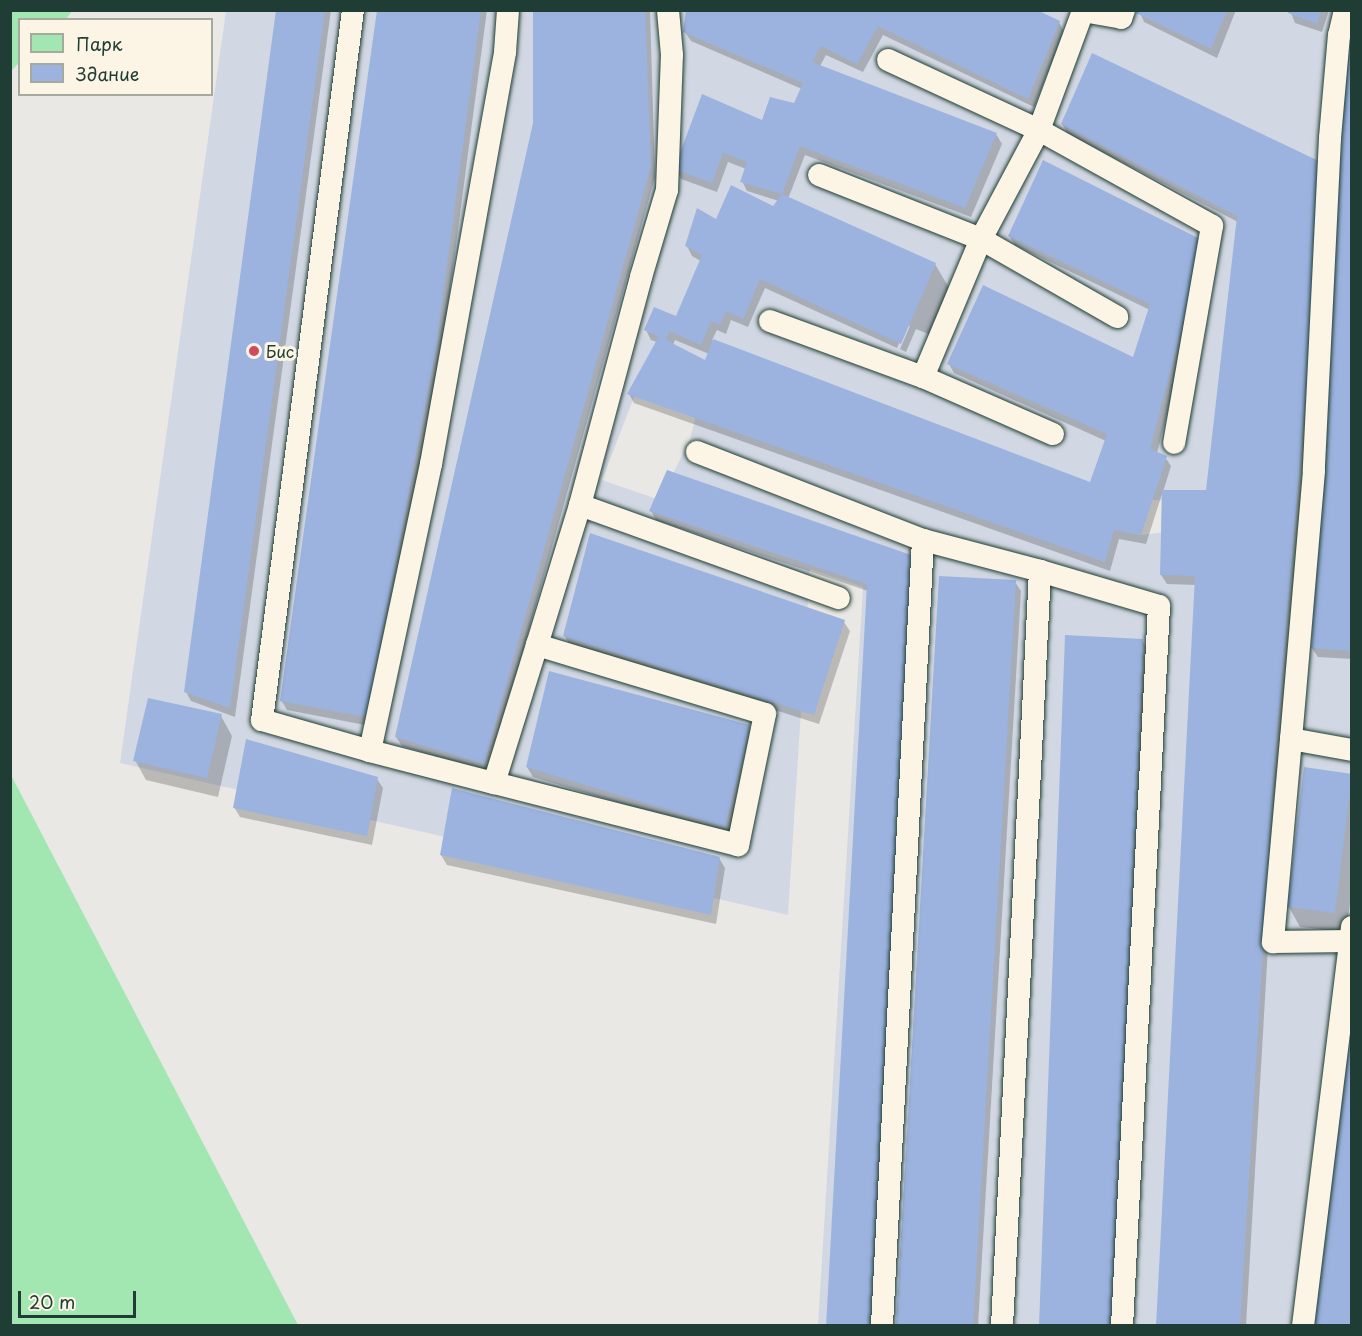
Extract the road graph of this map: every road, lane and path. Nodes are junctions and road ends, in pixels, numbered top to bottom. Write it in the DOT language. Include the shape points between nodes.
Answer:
graph roads {
  1 [pos="353,10"];
  2 [pos="508,10"];
  3 [pos="668,10"];
  4 [pos="1083,10"];
  5 [pos="1124,10"];
  6 [pos="1346,10"];
  7 [pos="888,60"];
  8 [pos="1039,130"];
  9 [pos="819,176"];
  10 [pos="981,239"];
  11 [pos="1117,318"];
  12 [pos="770,321"];
  13 [pos="923,377"];
  14 [pos="1053,434"];
  15 [pos="1173,443"];
  16 [pos="697,452"];
  17 [pos="580,504"];
  18 [pos="923,540"];
  19 [pos="1040,571"];
  20 [pos="839,598"];
  21 [pos="537,645"];
  22 [pos="1292,739"];
  23 [pos="1352,750"];
  24 [pos="370,751"];
  25 [pos="494,783"];
  26 [pos="1351,934"];
  27 [pos="882,1326"];
  28 [pos="1002,1326"];
  29 [pos="1122,1326"];
  30 [pos="1303,1326"];
  1 -- 24 [label="lane" via="262,720"];
  2 -- 24 [label="lane" via="505,52 431,464"];
  3 -- 17 [label="lane" via="672,55 668,190"];
  4 -- 5 [label="lane" via="1121,18"];
  4 -- 8 [label="lane"];
  6 -- 22 [label="lane" via="1339,35 1330,138 1314,471"];
  7 -- 8 [label="lane"];
  8 -- 10 [label="lane"];
  8 -- 15 [label="lane" via="1212,226"];
  9 -- 10 [label="lane"];
  10 -- 11 [label="lane"];
  10 -- 13 [label="lane"];
  12 -- 13 [label="lane"];
  13 -- 14 [label="lane"];
  16 -- 18 [label="lane"];
  17 -- 20 [label="lane"];
  17 -- 21 [label="lane"];
  18 -- 19 [label="lane"];
  18 -- 27 [label="lane"];
  19 -- 28 [label="lane"];
  19 -- 29 [label="lane" via="1159,606"];
  21 -- 25 [label="lane"];
  21 -- 25 [label="lane" via="765,714 738,845"];
  22 -- 23 [label="lane"];
  22 -- 26 [label="lane" via="1273,942"];
  24 -- 25 [label="lane"];
  26 -- 30 [label="lane"];
}
